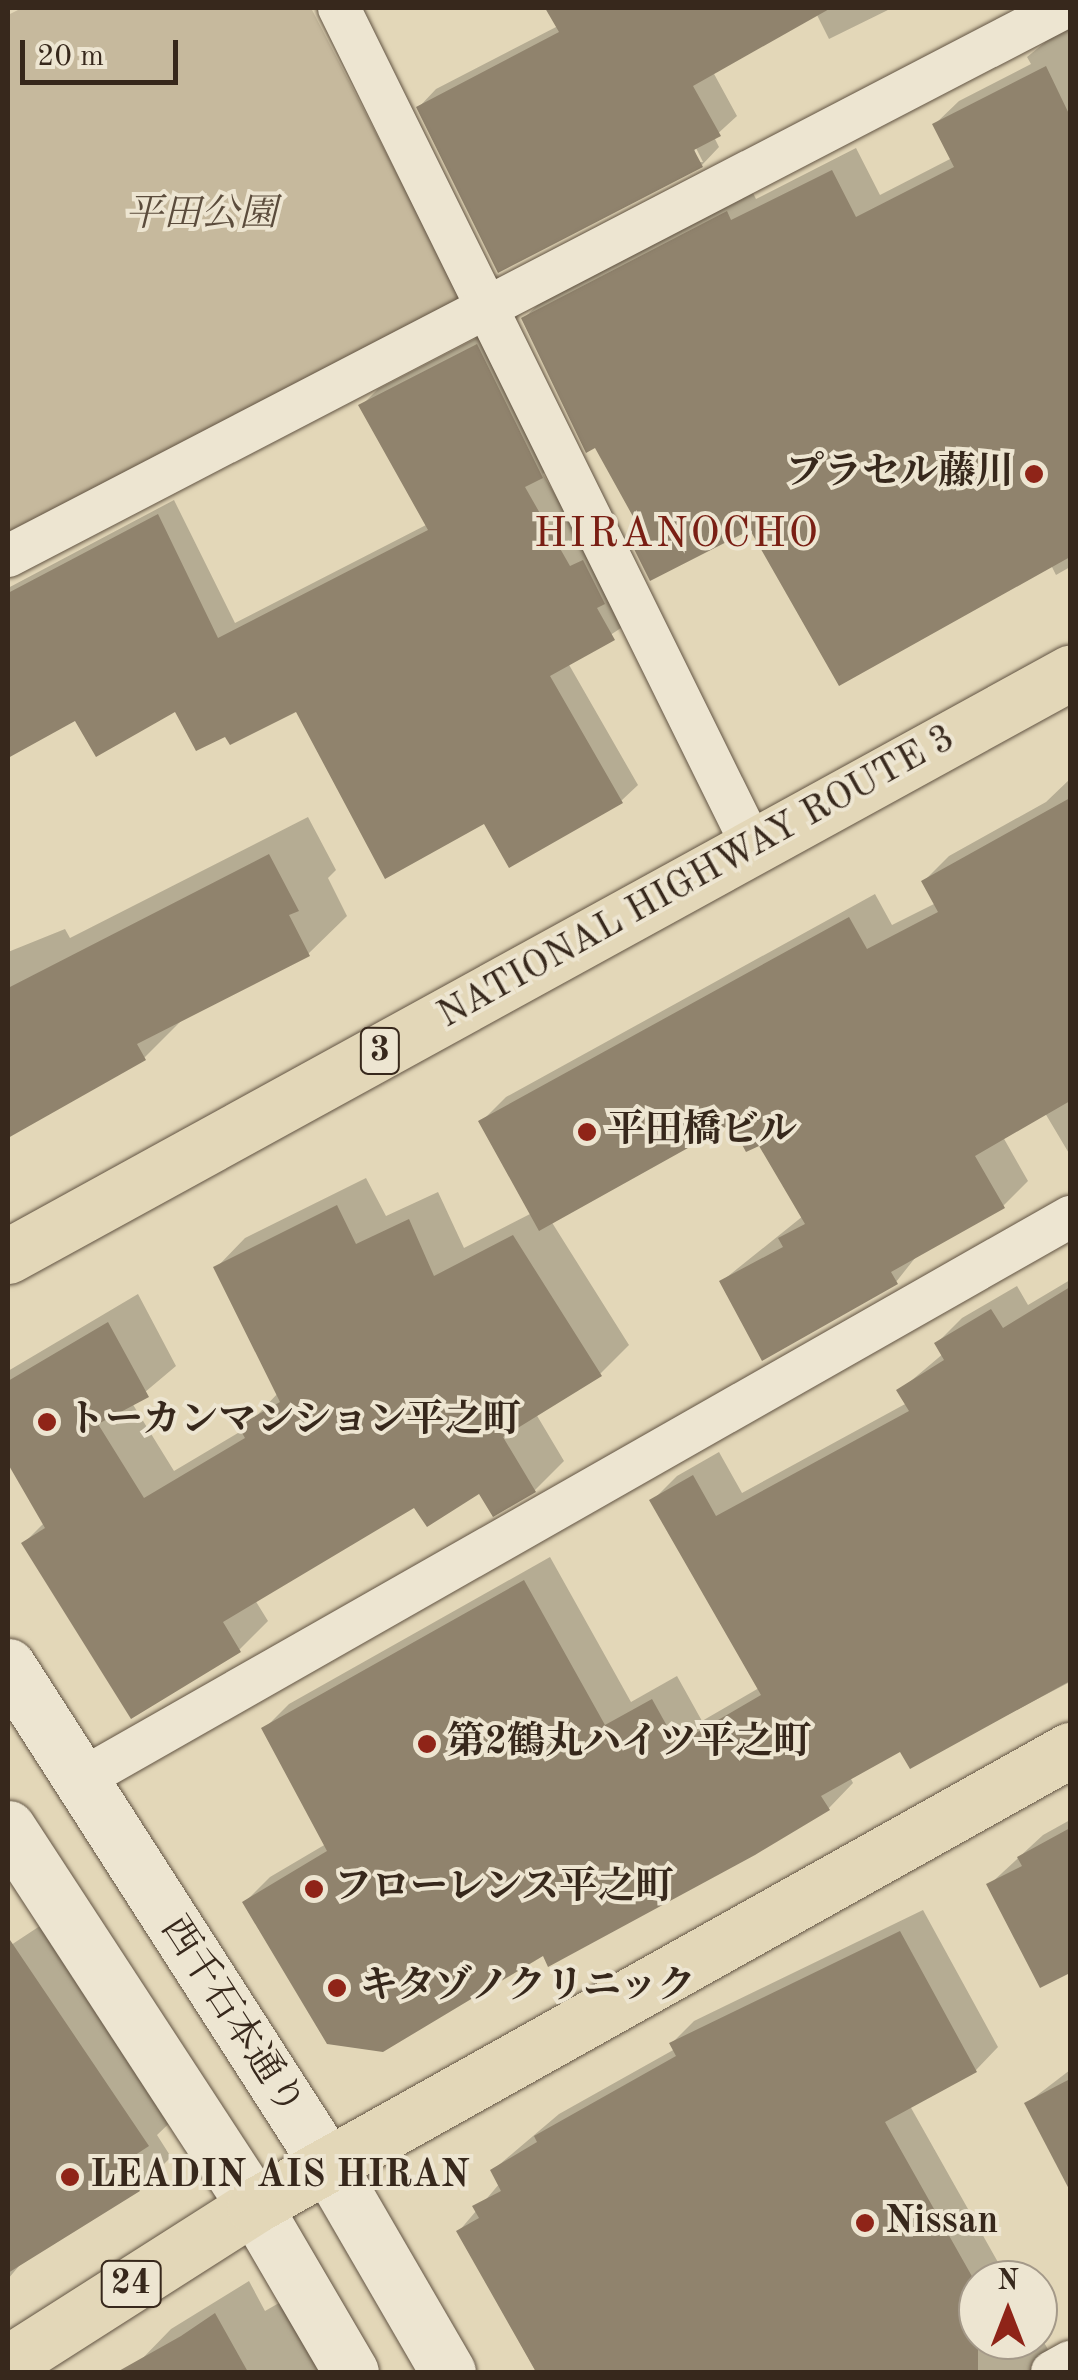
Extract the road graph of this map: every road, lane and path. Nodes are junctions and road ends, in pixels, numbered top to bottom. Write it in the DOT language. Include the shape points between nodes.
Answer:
graph roads {
  1 [pos="340,8"];
  2 [pos="1064,8"];
  3 [pos="490,310"];
  4 [pos="8,556"];
  5 [pos="1070,673"];
  6 [pos="753,847"];
  7 [pos="1070,1217"];
  8 [pos="8,1256"];
  9 [pos="8,1666"];
  10 [pos="1070,1750"];
  11 [pos="80,1780"];
  12 [pos="8,1828"];
  13 [pos="328,2164"];
  14 [pos="254,2206"];
  15 [pos="8,2362"];
  16 [pos="1070,2362"];
  17 [pos="351,2372"];
  18 [pos="448,2372"];
  19 [pos="1052,2372"];
  1 -- 3 [label="street"];
  2 -- 3 [label="street"];
  3 -- 4 [label="street"];
  3 -- 6 [label="street"];
  5 -- 6 [label="main road, NATIONAL HIGHWAY ROUTE 3 / 3"];
  6 -- 8 [label="main road, NATIONAL HIGHWAY ROUTE 3 / 3"];
  7 -- 11 [label="street"];
  9 -- 11 [label="street, 西千石本通り"];
  10 -- 13 [label="main road, 24"];
  11 -- 13 [label="street, 西千石本通り"];
  12 -- 14 [label="street"];
  13 -- 14 [label="main road, 24"];
  13 -- 18 [label="street, 西千石本通り"];
  14 -- 15 [label="main road, 24"];
  14 -- 17 [label="street"];
  16 -- 19 [label="street"];
}
